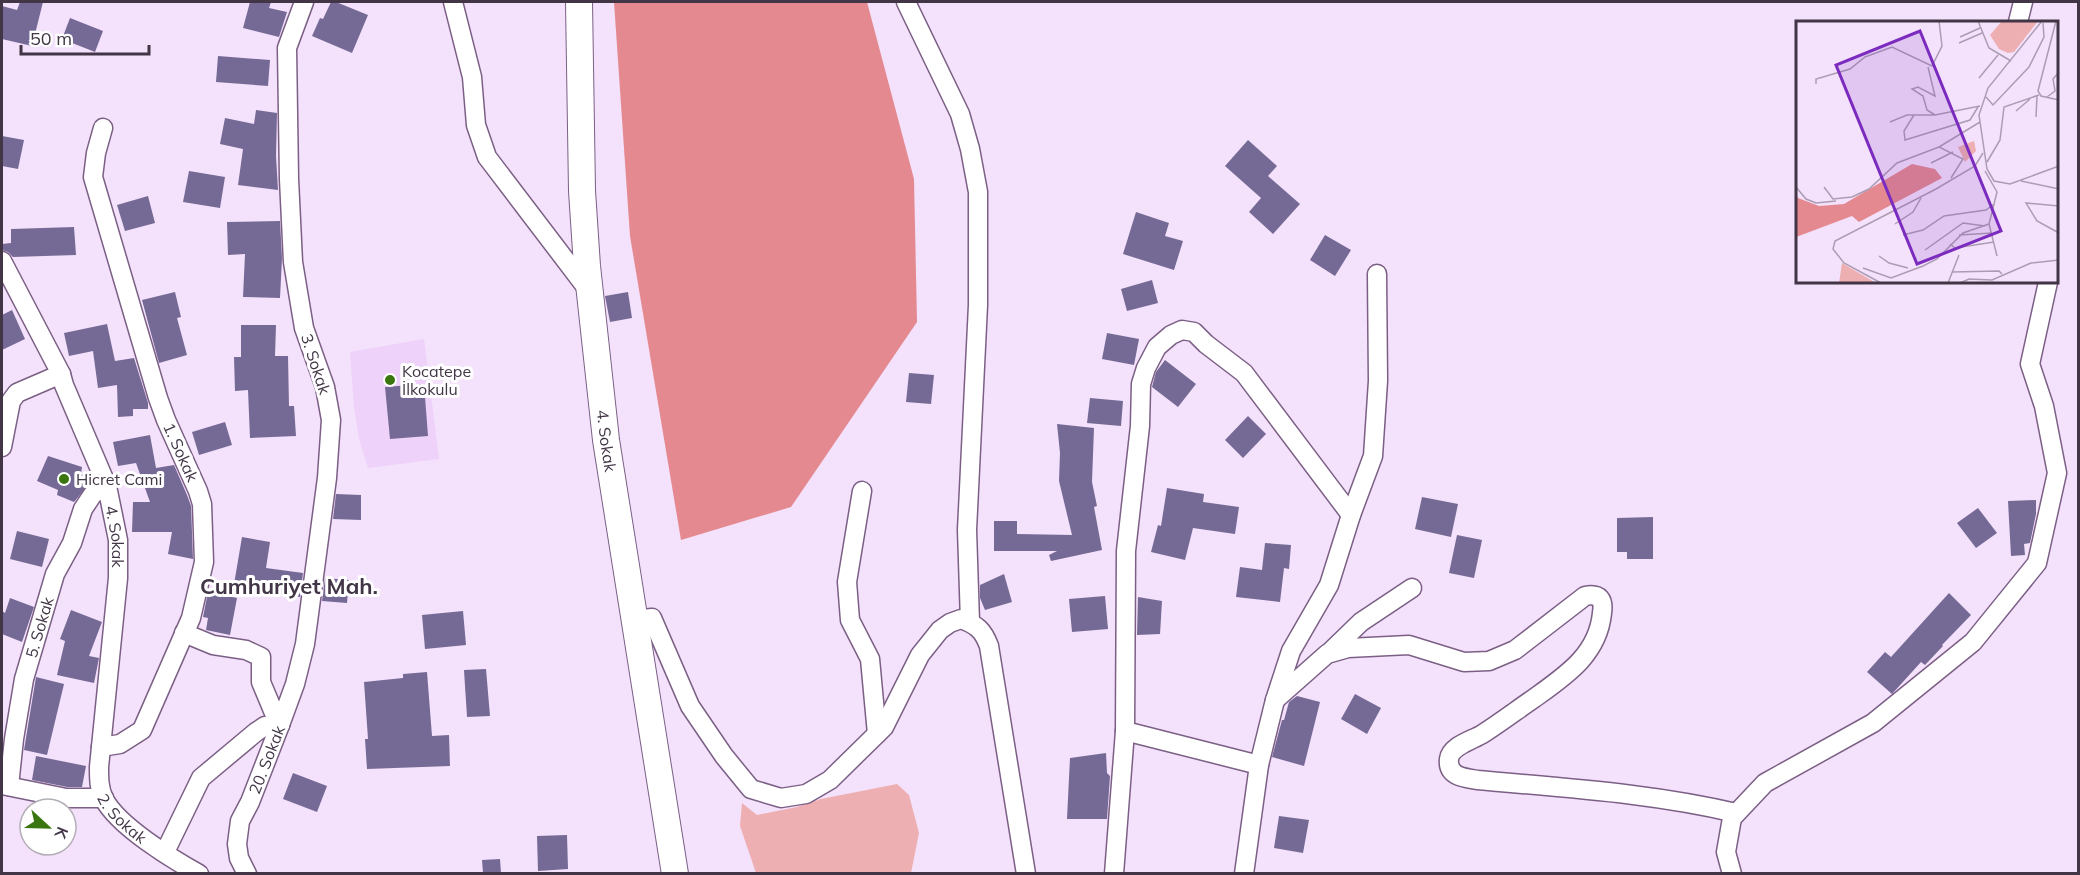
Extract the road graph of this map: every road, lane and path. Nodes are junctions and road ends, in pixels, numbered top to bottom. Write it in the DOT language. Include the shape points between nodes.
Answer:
graph roads {
  1 [pos="304,2"];
  2 [pos="453,2"];
  3 [pos="579,2"];
  4 [pos="906,2"];
  5 [pos="2023,2"];
  6 [pos="2018,21"];
  7 [pos="103,128"];
  8 [pos="2,261"];
  9 [pos="1377,274"];
  10 [pos="2048,284"];
  11 [pos="590,292"];
  12 [pos="61,374"];
  13 [pos="2,447"];
  14 [pos="107,486"];
  15 [pos="862,491"];
  16 [pos="1351,515"];
  17 [pos="1412,588"];
  18 [pos="634,620"];
  19 [pos="970,622"];
  20 [pos="184,633"];
  21 [pos="1327,654"];
  22 [pos="1275,700"];
  23 [pos="280,725"];
  24 [pos="1125,731"];
  25 [pos="876,734"];
  26 [pos="101,747"];
  27 [pos="1259,765"];
  28 [pos="5,786"];
  29 [pos="104,798"];
  30 [pos="1736,813"];
  31 [pos="165,852"];
  32 [pos="199,873"];
  33 [pos="247,873"];
  34 [pos="675,873"];
  35 [pos="1026,873"];
  36 [pos="1114,873"];
  37 [pos="1244,873"];
  38 [pos="1732,873"];
  1 -- 23 [label="street, 3. Sokak" via="287,48 293,262 302,321 325,387 331,420 304,644"];
  2 -- 11 [label="street" via="472,76 476,125 487,157"];
  3 -- 11 [label="street, 4. Sokak" via="582,191"];
  4 -- 19 [label="street" via="960,114 978,192 978,305 967,530"];
  5 -- 6 [label="street"];
  7 -- 20 [label="street, 1. Sokak" via="93,177 158,398 202,504 204,562"];
  8 -- 12 [label="street, 4. Sokak"];
  9 -- 16 [label="street" via="1378,381 1373,456"];
  10 -- 30 [label="street" via="2030,364 2044,406 2057,473 2037,563 1973,642 1874,723 1765,783"];
  11 -- 18 [label="street, 4. Sokak" via="606,440"];
  12 -- 13 [label="street" via="17,393 11,401"];
  12 -- 14 [label="street, 4. Sokak"];
  14 -- 26 [label="street, 4. Sokak" via="118,540 118,578"];
  14 -- 28 [label="street, 5. Sokak" via="93,494 83,509 72,543 55,574 24,679"];
  15 -- 25 [label="street" via="848,582 850,620 870,659"];
  16 -- 22 [label="street" via="1329,585 1291,651"];
  16 -- 24 [label="street" via="1244,373 1194,333 1182,330 1157,347 1141,384 1126,551"];
  17 -- 21 [label="street" via="1361,622"];
  18 -- 25 [label="street" via="652,618 690,706 751,789 781,798 806,794 830,780"];
  18 -- 34 [label="street, 4. Sokak"];
  19 -- 25 [label="street" via="961,619 940,630 920,655 884,727"];
  19 -- 35 [label="street" via="978,626 988,646"];
  20 -- 23 [label="street, 20. Sokak" via="261,657 261,682"];
  20 -- 26 [label="street, 1. Sokak" via="142,730 120,744"];
  21 -- 22 [label="street"];
  21 -- 30 [label="street" via="1348,648 1409,645 1464,662 1489,661 1515,650 1586,596 1600,597 1602,616 1588,653 1573,670 1483,734 1453,750 1449,760 1451,771 1478,780 1609,792"];
  22 -- 27 [label="street"];
  23 -- 31 [label="street" via="265,726 256,732 201,778"];
  23 -- 33 [label="street, 20. Sokak" via="240,821 237,844"];
  24 -- 27 [label="street"];
  24 -- 36 [label="street"];
  26 -- 29 [label="street, 4. Sokak" via="99,776"];
  27 -- 37 [label="street"];
  28 -- 29 [label="street, 2. Sokak" via="66,798"];
  29 -- 31 [label="street, 2. Sokak" via="121,820"];
  30 -- 38 [label="street" via="1726,852"];
  31 -- 32 [label="street, 2. Sokak"];
}
